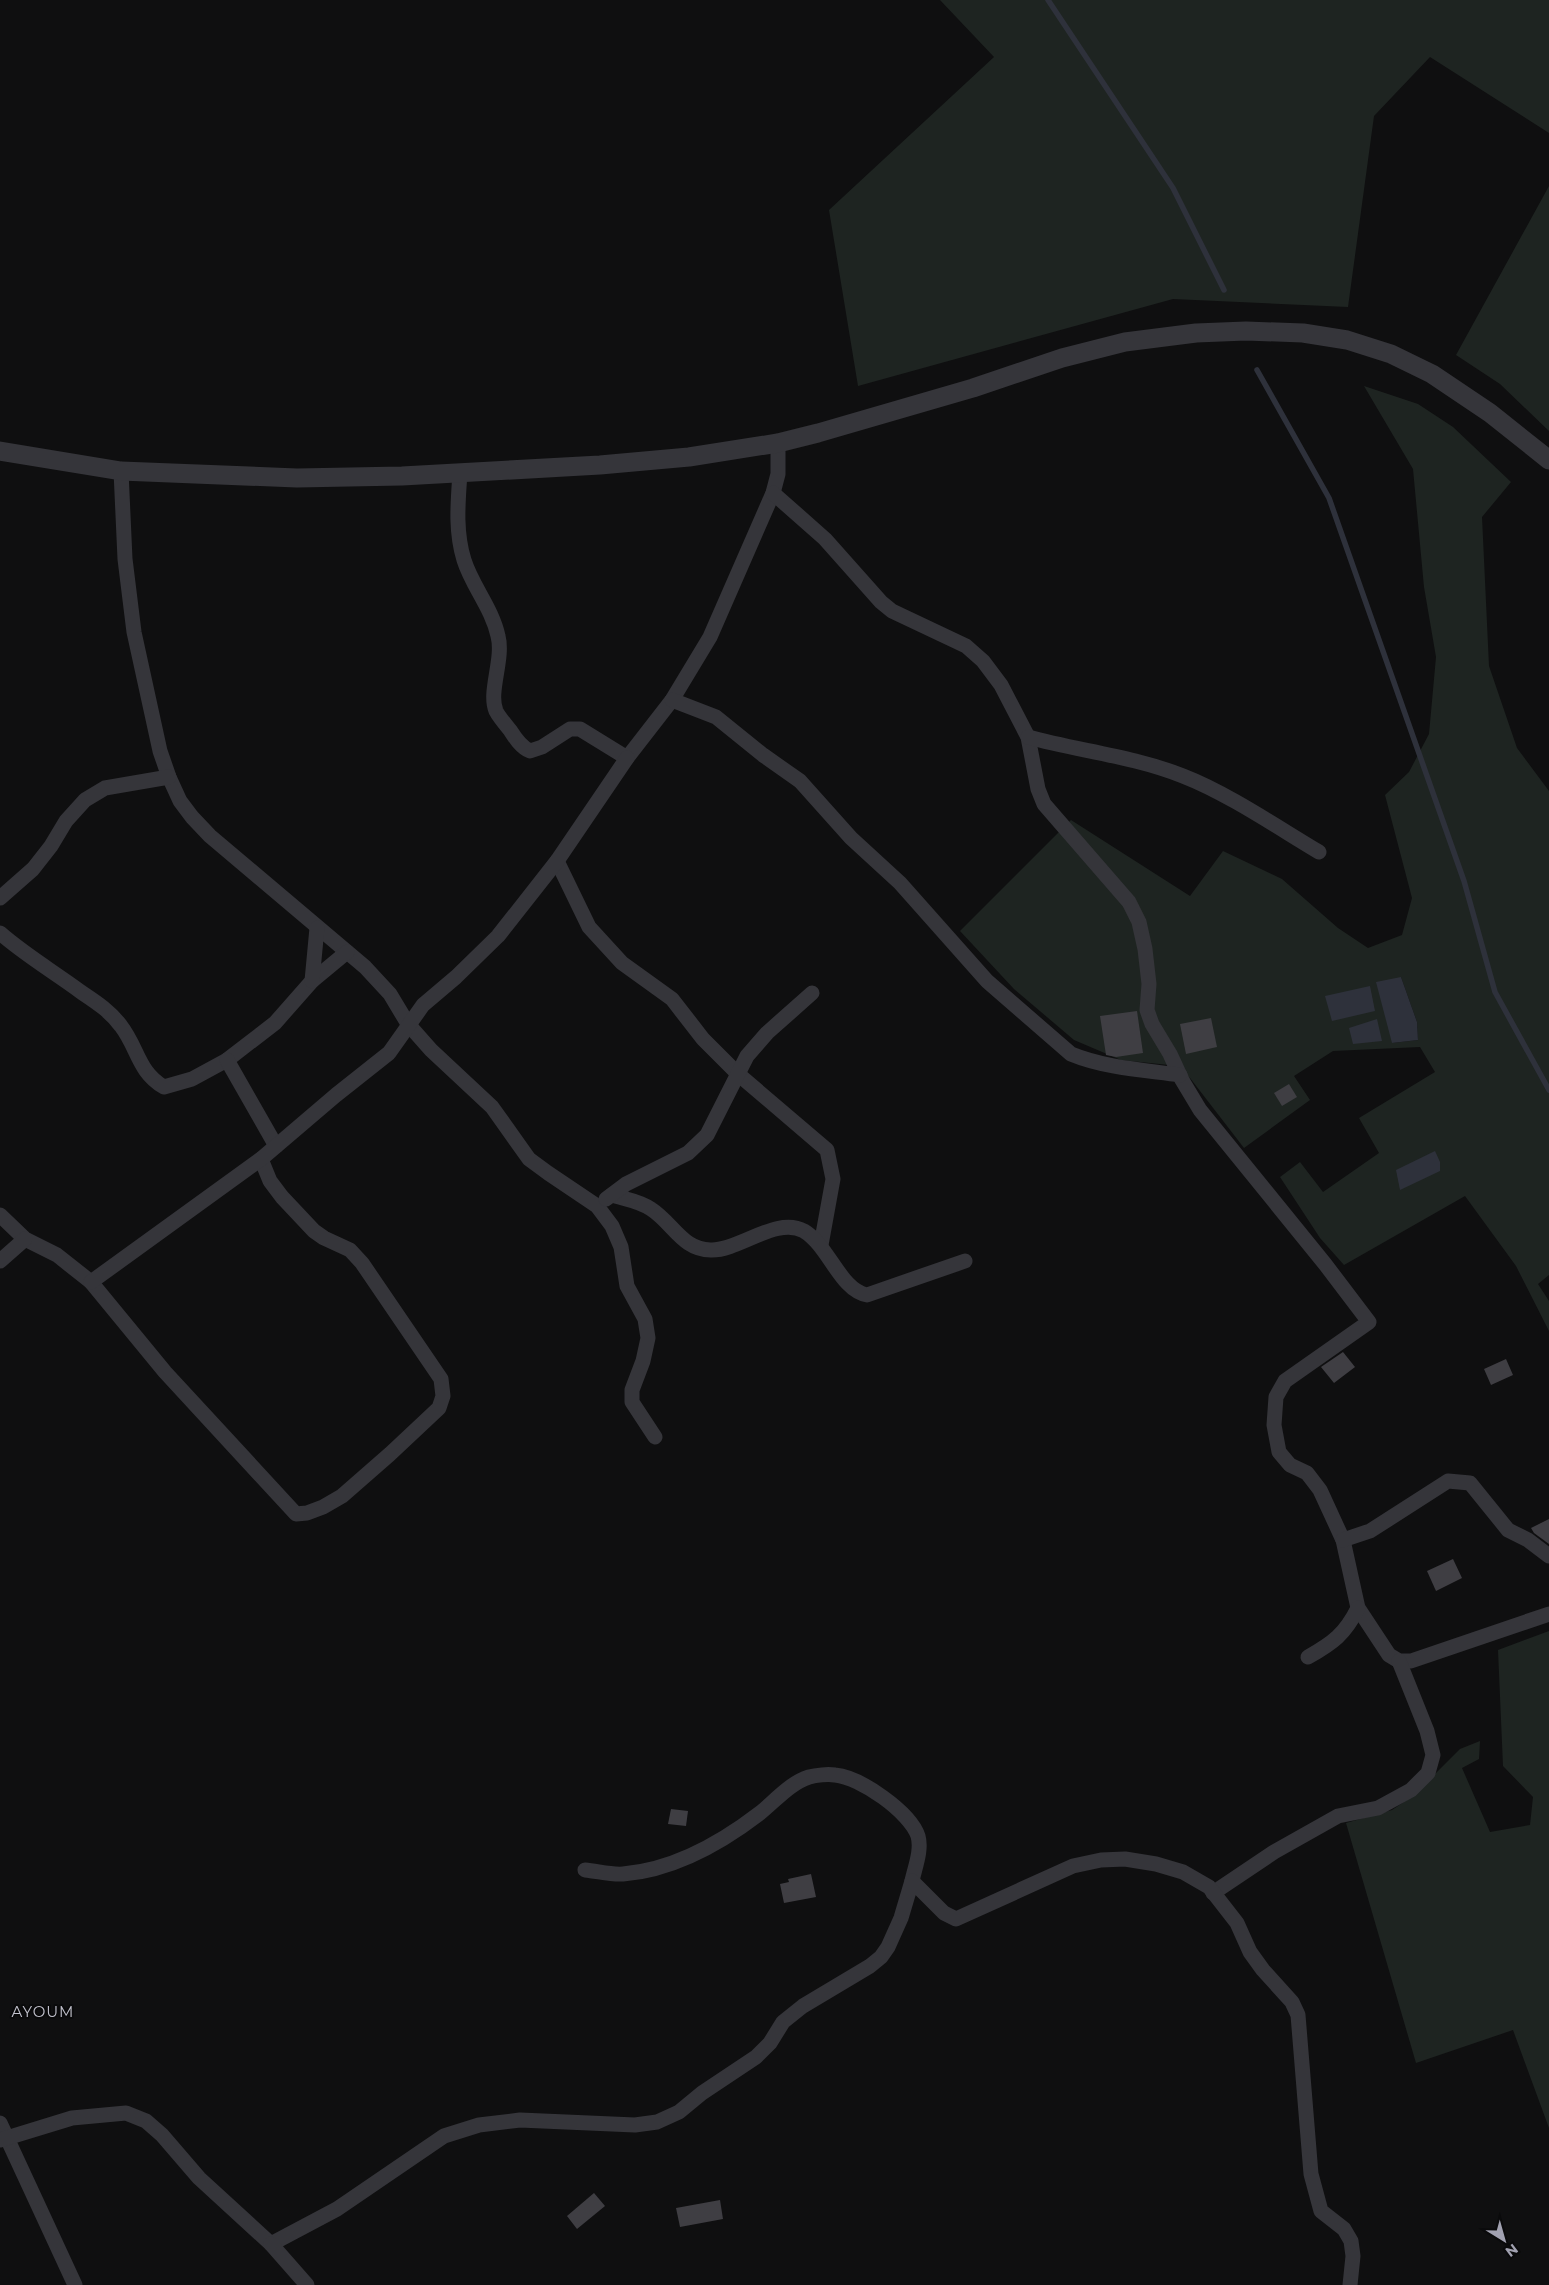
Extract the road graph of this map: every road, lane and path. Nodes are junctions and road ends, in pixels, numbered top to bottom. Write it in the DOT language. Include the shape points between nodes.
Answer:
graph roads {
  1 [pos="778,443"];
  2 [pos="0,452"];
  3 [pos="1549,460"];
  4 [pos="121,471"];
  5 [pos="460,473"];
  6 [pos="773,493"];
  7 [pos="672,700"];
  8 [pos="1028,736"];
  9 [pos="626,758"];
  10 [pos="169,777"];
  11 [pos="1319,852"];
  12 [pos="557,860"];
  13 [pos="0,898"];
  14 [pos="317,928"];
  15 [pos="0,933"];
  16 [pos="347,952"];
  17 [pos="312,981"];
  18 [pos="812,992"];
  19 [pos="408,1024"];
  20 [pos="227,1060"];
  21 [pos="738,1074"];
  22 [pos="1180,1075"];
  23 [pos="276,1146"];
  24 [pos="261,1159"];
  25 [pos="612,1195"];
  26 [pos="597,1206"];
  27 [pos="0,1215"];
  28 [pos="25,1239"];
  29 [pos="821,1245"];
  30 [pos="0,1261"];
  31 [pos="964,1261"];
  32 [pos="91,1282"];
  33 [pos="655,1438"];
  34 [pos="1343,1540"];
  35 [pos="1549,1556"];
  36 [pos="1358,1608"];
  37 [pos="1549,1614"];
  38 [pos="1308,1657"];
  39 [pos="1399,1661"];
  40 [pos="585,1870"];
  41 [pos="912,1881"];
  42 [pos="1213,1893"];
  43 [pos="0,2123"];
  44 [pos="4,2139"];
  45 [pos="271,2244"];
  46 [pos="74,2285"];
  47 [pos="307,2285"];
  48 [pos="1350,2285"];
  1 -- 3 [label="street" via="1116,344 1196,333 1246,331 1303,333 1347,340 1391,354 1432,374 1490,413"];
  1 -- 5 [label="street" via="689,457"];
  1 -- 6 [label="street" via="778,474"];
  2 -- 4 [label="street"];
  4 -- 5 [label="street" via="297,478"];
  4 -- 10 [label="street" via="124,559 134,632 160,751"];
  5 -- 9 [label="street" via="457,526 464,560 499,637 496,710 520,743 530,751 542,748 570,728 580,729"];
  6 -- 7 [label="street" via="710,637"];
  6 -- 8 [label="street" via="825,539 892,611 966,646 983,661 1001,685"];
  7 -- 9 [label="street"];
  7 -- 22 [label="street" via="716,717 800,781 851,838 900,883 987,981 1071,1054 1110,1065"];
  8 -- 11 [label="street" via="1124,758 1184,776"];
  8 -- 22 [label="street" via="1038,790 1044,804 1129,902 1139,922 1149,984 1147,1010"];
  9 -- 12 [label="street"];
  10 -- 13 [label="street" via="106,788 85,800 66,821 33,869"];
  10 -- 14 [label="street" via="180,801 210,836"];
  12 -- 19 [label="street" via="498,936 423,1005"];
  12 -- 21 [label="street" via="589,927 622,963 672,999 703,1039"];
  14 -- 16 [label="street"];
  14 -- 17 [label="street"];
  15 -- 20 [label="street" via="109,1011 123,1028 140,1064 154,1082 164,1087 192,1079"];
  16 -- 17 [label="street"];
  16 -- 19 [label="street" via="366,967 390,994"];
  17 -- 20 [label="street" via="275,1023"];
  18 -- 21 [label="street" via="767,1033 747,1056"];
  19 -- 23 [label="street" via="389,1053"];
  19 -- 26 [label="street" via="431,1050 481,1095 529,1158"];
  20 -- 23 [label="street"];
  21 -- 25 [label="street" via="707,1135 688,1152 626,1184"];
  21 -- 29 [label="street" via="827,1150 833,1179"];
  22 -- 34 [label="street" via="1200,1110 1369,1322 1286,1381 1276,1397 1274,1425 1279,1452 1290,1465 1307,1473 1320,1490"];
  23 -- 24 [label="street"];
  24 -- 32 [label="street"];
  24 -- 32 [label="street" via="270,1181 314,1231 350,1250 362,1264 441,1379 443,1396 439,1408 342,1496 323,1507 296,1514 165,1372"];
  25 -- 26 [label="street"];
  25 -- 29 [label="street" via="651,1208 696,1248 713,1250 736,1245 784,1227 802,1230"];
  26 -- 33 [label="street" via="612,1226 621,1247 627,1286 645,1320 648,1338 644,1361 632,1390 632,1402"];
  27 -- 28 [label="street"];
  28 -- 30 [label="street"];
  28 -- 32 [label="street" via="57,1254"];
  29 -- 31 [label="street" via="849,1285 866,1295"];
  34 -- 35 [label="street" via="1370,1531 1448,1481 1470,1483 1508,1530"];
  34 -- 36 [label="street"];
  36 -- 38 [label="street" via="1341,1635"];
  36 -- 39 [label="street" via="1388,1655"];
  37 -- 39 [label="street" via="1411,1662"];
  39 -- 42 [label="street" via="1433,1754 1428,1773 1411,1790 1378,1808 1338,1816 1274,1852"];
  40 -- 41 [label="street" via="622,1874 656,1868 688,1856 725,1838 809,1776 836,1775 852,1779 879,1794 914,1826 918,1854"];
  41 -- 42 [label="street" via="944,1913 956,1919 1073,1866 1101,1860 1125,1858 1183,1872 1209,1887"];
  41 -- 45 [label="street" via="901,1918 881,1956 803,2006 783,2022 770,2043 756,2057 679,2112 657,2122 635,2125 520,2120 479,2125 444,2136 337,2209"];
  42 -- 48 [label="street" via="1237,1923 1250,1952 1292,2002 1298,2015 1311,2174 1321,2211 1344,2229 1351,2241"];
  43 -- 44 [label="street"];
  44 -- 45 [label="street" via="72,2118 126,2112 162,2135 199,2178"];
  44 -- 46 [label="street"];
  45 -- 47 [label="street"];
}
